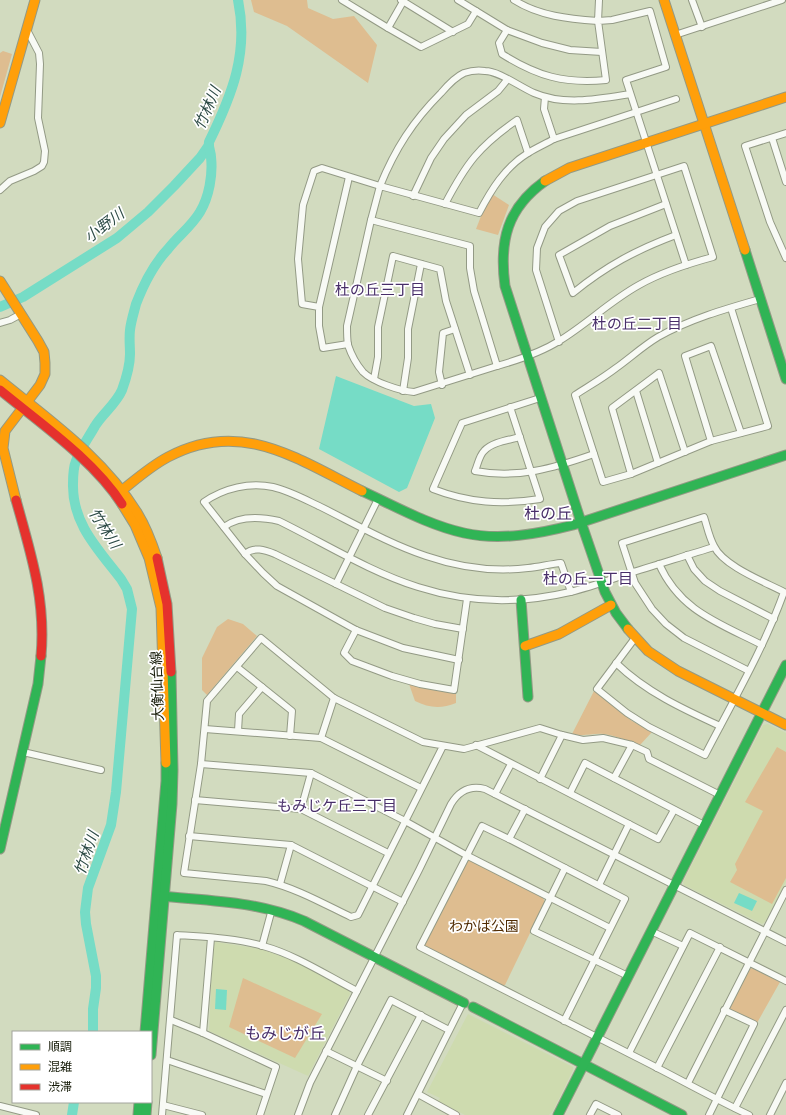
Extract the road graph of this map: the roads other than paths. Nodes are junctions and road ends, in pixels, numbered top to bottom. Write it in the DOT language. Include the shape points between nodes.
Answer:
graph roads {
  1 [pos="35,0"];
  2 [pos="342,0"];
  3 [pos="403,0"];
  4 [pos="458,0"];
  5 [pos="514,0"];
  6 [pos="599,0"];
  7 [pos="664,0"];
  8 [pos="692,0"];
  9 [pos="782,0"];
  10 [pos="476,11"];
  11 [pos="598,21"];
  12 [pos="702,27"];
  13 [pos="388,28"];
  14 [pos="27,30"];
  15 [pos="507,30"];
  16 [pos="453,32"];
  17 [pos="675,35"];
  18 [pos="602,52"];
  19 [pos="507,80"];
  20 [pos="630,94"];
  21 [pos="545,97"];
  22 [pos="786,97"];
  23 [pos="676,99"];
  24 [pos="636,113"];
  25 [pos="0,123"];
  26 [pos="704,124"];
  27 [pos="786,133"];
  28 [pos="772,138"];
  29 [pos="554,139"];
  30 [pos="646,143"];
  31 [pos="528,153"];
  32 [pos="656,176"];
  33 [pos="349,177"];
  34 [pos="786,182"];
  35 [pos="380,186"];
  36 [pos="0,190"];
  37 [pos="413,196"];
  38 [pos="445,204"];
  39 [pos="666,204"];
  40 [pos="370,220"];
  41 [pos="676,235"];
  42 [pos="786,258"];
  43 [pos="421,264"];
  44 [pos="686,265"];
  45 [pos="3,289"];
  46 [pos="760,299"];
  47 [pos="318,307"];
  48 [pos="731,308"];
  49 [pos="20,312"];
  50 [pos="0,323"];
  51 [pos="454,329"];
  52 [pos="559,342"];
  53 [pos="348,344"];
  54 [pos="528,357"];
  55 [pos="497,366"];
  56 [pos="470,376"];
  57 [pos="374,379"];
  58 [pos="786,379"];
  59 [pos="0,380"];
  60 [pos="442,385"];
  61 [pos="0,390"];
  62 [pos="402,391"];
  63 [pos="636,391"];
  64 [pos="540,398"];
  65 [pos="24,405"];
  66 [pos="510,407"];
  67 [pos="2,431"];
  68 [pos="741,433"];
  69 [pos="520,437"];
  70 [pos="712,441"];
  71 [pos="685,452"];
  72 [pos="594,454"];
  73 [pos="786,455"];
  74 [pos="658,463"];
  75 [pos="562,465"];
  76 [pos="531,472"];
  77 [pos="631,474"];
  78 [pos="119,492"];
  79 [pos="378,499"];
  80 [pos="581,522"];
  81 [pos="224,527"];
  82 [pos="364,528"];
  83 [pos="714,547"];
  84 [pos="245,554"];
  85 [pos="687,555"];
  86 [pos="349,557"];
  87 [pos="659,564"];
  88 [pos="632,573"];
  89 [pos="601,583"];
  90 [pos="336,584"];
  91 [pos="571,592"];
  92 [pos="467,598"];
  93 [pos="521,600"];
  94 [pos="611,605"];
  95 [pos="774,619"];
  96 [pos="463,629"];
  97 [pos="356,630"];
  98 [pos="635,638"];
  99 [pos="762,645"];
  100 [pos="525,646"];
  101 [pos="459,660"];
  102 [pos="616,663"];
  103 [pos="786,665"];
  104 [pos="237,667"];
  105 [pos="749,671"];
  106 [pos="262,687"];
  107 [pos="528,697"];
  108 [pos="334,698"];
  109 [pos="734,699"];
  110 [pos="762,714"];
  111 [pos="786,725"];
  112 [pos="720,726"];
  113 [pos="205,729"];
  114 [pos="238,731"];
  115 [pos="562,735"];
  116 [pos="290,736"];
  117 [pos="321,738"];
  118 [pos="476,745"];
  119 [pos="632,745"];
  120 [pos="443,746"];
  121 [pos="23,752"];
  122 [pos="201,764"];
  123 [pos="511,764"];
  124 [pos="101,770"];
  125 [pos="311,774"];
  126 [pos="614,778"];
  127 [pos="540,779"];
  128 [pos="421,788"];
  129 [pos="570,793"];
  130 [pos="495,794"];
  131 [pos="720,795"];
  132 [pos="196,800"];
  133 [pos="301,809"];
  134 [pos="525,809"];
  135 [pos="674,810"];
  136 [pos="405,821"];
  137 [pos="629,824"];
  138 [pos="704,825"];
  139 [pos="189,836"];
  140 [pos="435,838"];
  141 [pos="509,839"];
  142 [pos="291,845"];
  143 [pos="0,849"];
  144 [pos="388,853"];
  145 [pos="466,855"];
  146 [pos="613,855"];
  147 [pos="565,868"];
  148 [pos="280,884"];
  149 [pos="599,885"];
  150 [pos="372,886"];
  151 [pos="673,886"];
  152 [pos="786,890"];
  153 [pos="161,896"];
  154 [pos="550,898"];
  155 [pos="403,902"];
  156 [pos="783,903"];
  157 [pos="272,910"];
  158 [pos="610,928"];
  159 [pos="651,931"];
  160 [pos="765,932"];
  161 [pos="211,938"];
  162 [pos="786,942"];
  163 [pos="262,946"];
  164 [pos="683,946"];
  165 [pos="720,947"];
  166 [pos="374,957"];
  167 [pos="594,960"];
  168 [pos="749,962"];
  169 [pos="628,976"];
  170 [pos="786,981"];
  171 [pos="357,991"];
  172 [pos="467,1004"];
  173 [pos="724,1010"];
  174 [pos="786,1010"];
  175 [pos="421,1015"];
  176 [pos="171,1020"];
  177 [pos="564,1021"];
  178 [pos="449,1030"];
  179 [pos="145,1031"];
  180 [pos="203,1033"];
  181 [pos="597,1037"];
  182 [pos="152,1039"];
  183 [pos="326,1051"];
  184 [pos="629,1053"];
  185 [pos="167,1060"];
  186 [pos="583,1065"];
  187 [pos="357,1066"];
  188 [pos="657,1068"];
  189 [pos="387,1080"];
  190 [pos="786,1083"];
  191 [pos="688,1084"];
  192 [pos="266,1094"];
  193 [pos="418,1094"];
  194 [pos="716,1099"];
  195 [pos="139,1103"];
  196 [pos="147,1103"];
  197 [pos="163,1105"];
  198 [pos="0,1106"];
  199 [pos="735,1108"];
  200 [pos="453,1114"];
  201 [pos="36,1115"];
  202 [pos="138,1115"];
  203 [pos="146,1115"];
  204 [pos="162,1115"];
  205 [pos="202,1115"];
  206 [pos="260,1115"];
  207 [pos="298,1115"];
  208 [pos="335,1115"];
  209 [pos="368,1115"];
  210 [pos="407,1115"];
  211 [pos="558,1115"];
  212 [pos="590,1115"];
  213 [pos="618,1115"];
  214 [pos="682,1115"];
  215 [pos="709,1115"];
  216 [pos="749,1115"];
  217 [pos="770,1115"];
  1 -- 14 [label="street"];
  2 -- 13 [label="street"];
  3 -- 13 [label="street"];
  3 -- 16 [label="street"];
  4 -- 10 [label="street"];
  5 -- 11 [label="street" via="547,14"];
  6 -- 11 [label="street"];
  7 -- 17 [label="street"];
  8 -- 12 [label="street"];
  9 -- 12 [label="street"];
  10 -- 15 [label="street"];
  10 -- 16 [label="street" via="468,24"];
  11 -- 18 [label="street"];
  11 -- 20 [label="street" via="650,11 666,67 626,80"];
  12 -- 17 [label="street"];
  13 -- 16 [label="street" via="421,47"];
  14 -- 25 [label="street"];
  14 -- 36 [label="street" via="39,53 38,118 44,162 42,166 10,181"];
  15 -- 18 [label="street" via="542,44 570,50"];
  15 -- 18 [label="street" via="499,43 502,54 535,72 560,79 588,82 606,80"];
  17 -- 26 [label="street"];
  19 -- 21 [label="street"];
  19 -- 35 [label="street" via="496,73 486,71 469,72 459,76 423,110 390,162"];
  19 -- 37 [label="street" via="498,91 466,115 444,139 431,158"];
  20 -- 21 [label="street" via="591,100"];
  20 -- 24 [label="street"];
  21 -- 29 [label="street" via="544,109"];
  22 -- 26 [label="street"];
  23 -- 24 [label="street"];
  24 -- 29 [label="street"];
  24 -- 30 [label="street"];
  26 -- 30 [label="street"];
  26 -- 46 [label="street"];
  27 -- 28 [label="street"];
  28 -- 34 [label="street"];
  28 -- 42 [label="street" via="745,146 770,222"];
  29 -- 31 [label="street"];
  30 -- 32 [label="street"];
  30 -- 54 [label="street" via="556,173 532,190 514,212 504,240 502,273"];
  31 -- 38 [label="street" via="509,167 492,189 479,213"];
  31 -- 38 [label="street" via="517,120 484,145 471,160"];
  32 -- 39 [label="street"];
  32 -- 44 [label="street" via="684,166 713,257"];
  32 -- 52 [label="street" via="577,201 559,211 545,227 537,248 536,270"];
  33 -- 35 [label="street"];
  33 -- 47 [label="street"];
  33 -- 47 [label="street" via="322,168 314,171 303,205 298,259 302,304"];
  35 -- 37 [label="street"];
  35 -- 40 [label="street"];
  37 -- 38 [label="street"];
  39 -- 41 [label="street"];
  39 -- 41 [label="street" via="610,226 559,255 573,293 611,265"];
  40 -- 53 [label="street" via="347,326"];
  40 -- 55 [label="street" via="470,246 474,291"];
  41 -- 44 [label="street"];
  43 -- 51 [label="street" via="440,269"];
  43 -- 57 [label="street" via="393,256 378,327 378,357"];
  43 -- 62 [label="street" via="408,329 408,358"];
  44 -- 52 [label="street" via="654,277 623,295"];
  45 -- 49 [label="street"];
  46 -- 48 [label="street"];
  46 -- 58 [label="street"];
  47 -- 53 [label="street" via="323,348"];
  48 -- 68 [label="street" via="768,426"];
  48 -- 72 [label="street" via="691,321 656,338 598,381 575,394"];
  49 -- 50 [label="street" via="10,320"];
  49 -- 65 [label="street" via="44,352 45,363 45,374 40,385"];
  51 -- 56 [label="street"];
  51 -- 60 [label="street" via="443,333 439,372"];
  52 -- 54 [label="street"];
  53 -- 57 [label="street" via="364,372"];
  54 -- 55 [label="street"];
  54 -- 64 [label="street"];
  55 -- 56 [label="street"];
  56 -- 60 [label="street"];
  57 -- 62 [label="street"];
  59 -- 65 [label="street, 大衡仙台線"];
  60 -- 62 [label="street" via="414,392"];
  61 -- 65 [label="street, 大衡仙台線"];
  63 -- 71 [label="street" via="659,373"];
  63 -- 74 [label="street"];
  63 -- 77 [label="street" via="612,408"];
  64 -- 66 [label="street"];
  64 -- 75 [label="street"];
  65 -- 67 [label="street"];
  65 -- 78 [label="street, 大衡仙台線" via="88,458"];
  66 -- 69 [label="street"];
  66 -- 76 [label="street" via="462,423 433,489 481,502 540,499"];
  67 -- 121 [label="street" via="8,472 33,559 42,617 38,684"];
  68 -- 70 [label="street"];
  68 -- 70 [label="street" via="712,346 686,356"];
  69 -- 76 [label="street"];
  69 -- 76 [label="street" via="485,450 475,471 492,474"];
  70 -- 71 [label="street"];
  71 -- 74 [label="street"];
  72 -- 75 [label="street"];
  72 -- 77 [label="street" via="603,482"];
  73 -- 80 [label="street"];
  74 -- 77 [label="street"];
  75 -- 76 [label="street"];
  75 -- 80 [label="street"];
  78 -- 79 [label="street" via="173,454 200,444 231,440 256,443 284,452"];
  78 -- 153 [label="street, 大衡仙台線" via="143,544 154,575 161,608 166,765"];
  79 -- 80 [label="street" via="439,526 475,534 527,535"];
  79 -- 82 [label="street"];
  80 -- 89 [label="street"];
  81 -- 82 [label="street" via="204,502 235,488 259,485 286,491"];
  81 -- 84 [label="street"];
  81 -- 86 [label="street" via="253,518 279,521"];
  82 -- 86 [label="street"];
  82 -- 91 [label="street" via="425,556 470,567 527,568 561,563"];
  83 -- 85 [label="street"];
  83 -- 88 [label="street" via="704,516 622,543"];
  83 -- 95 [label="street" via="733,565 784,592"];
  84 -- 90 [label="street" via="248,550 263,550"];
  84 -- 97 [label="street" via="277,586"];
  85 -- 87 [label="street"];
  85 -- 95 [label="street" via="704,581"];
  86 -- 90 [label="street"];
  86 -- 92 [label="street" via="418,587"];
  87 -- 88 [label="street"];
  87 -- 99 [label="street" via="674,590 695,610"];
  88 -- 89 [label="street"];
  88 -- 105 [label="street" via="635,583 652,609 666,624 684,638"];
  89 -- 91 [label="street"];
  89 -- 94 [label="street"];
  90 -- 96 [label="street" via="385,608 435,624"];
  91 -- 93 [label="street"];
  92 -- 93 [label="street"];
  92 -- 96 [label="street"];
  93 -- 100 [label="street"];
  94 -- 98 [label="street"];
  94 -- 100 [label="street" via="562,634"];
  95 -- 99 [label="street"];
  96 -- 101 [label="street"];
  97 -- 101 [label="street" via="402,648"];
  97 -- 101 [label="street" via="344,653 352,661 392,676 454,690"];
  98 -- 102 [label="street"];
  98 -- 109 [label="street" via="648,651 678,671"];
  99 -- 105 [label="street"];
  100 -- 107 [label="street"];
  102 -- 112 [label="street" via="641,685"];
  102 -- 112 [label="street" via="597,689 649,727 705,755"];
  103 -- 110 [label="street"];
  104 -- 106 [label="street"];
  104 -- 108 [label="street" via="260,638"];
  104 -- 113 [label="street" via="207,701"];
  105 -- 109 [label="street"];
  106 -- 114 [label="street" via="239,714"];
  106 -- 116 [label="street" via="292,711"];
  108 -- 117 [label="street"];
  108 -- 120 [label="street" via="423,742"];
  109 -- 110 [label="street"];
  109 -- 112 [label="street"];
  110 -- 111 [label="street"];
  110 -- 131 [label="street"];
  113 -- 114 [label="street"];
  113 -- 122 [label="street"];
  114 -- 116 [label="street"];
  115 -- 118 [label="street" via="540,728"];
  115 -- 119 [label="street" via="583,740 603,738"];
  115 -- 127 [label="street"];
  116 -- 117 [label="street"];
  117 -- 128 [label="street"];
  118 -- 120 [label="street" via="464,749"];
  118 -- 123 [label="street"];
  119 -- 126 [label="street"];
  119 -- 131 [label="street" via="647,752 649,759"];
  120 -- 128 [label="street"];
  121 -- 124 [label="street"];
  121 -- 143 [label="street"];
  122 -- 125 [label="street"];
  122 -- 132 [label="street"];
  123 -- 127 [label="street"];
  123 -- 130 [label="street"];
  125 -- 133 [label="street"];
  125 -- 136 [label="street"];
  126 -- 129 [label="street" via="585,763"];
  126 -- 135 [label="street"];
  127 -- 129 [label="street"];
  128 -- 136 [label="street"];
  129 -- 137 [label="street"];
  130 -- 134 [label="street"];
  130 -- 140 [label="street" via="478,787 456,796"];
  131 -- 138 [label="street"];
  132 -- 133 [label="street"];
  132 -- 139 [label="street"];
  133 -- 144 [label="street"];
  134 -- 141 [label="street"];
  134 -- 146 [label="street"];
  135 -- 137 [label="street" via="658,839"];
  135 -- 138 [label="street"];
  136 -- 140 [label="street"];
  136 -- 144 [label="street"];
  137 -- 146 [label="street"];
  138 -- 151 [label="street"];
  139 -- 142 [label="street"];
  139 -- 148 [label="street" via="184,873"];
  140 -- 145 [label="street"];
  140 -- 155 [label="street"];
  141 -- 145 [label="street" via="482,826"];
  141 -- 147 [label="street"];
  142 -- 148 [label="street"];
  142 -- 150 [label="street"];
  144 -- 150 [label="street"];
  145 -- 154 [label="street"];
  145 -- 177 [label="street" via="420,947"];
  146 -- 149 [label="street"];
  146 -- 151 [label="street"];
  147 -- 149 [label="street"];
  147 -- 154 [label="street"];
  148 -- 150 [label="street" via="351,917 358,915"];
  149 -- 158 [label="street" via="625,899"];
  150 -- 155 [label="street"];
  151 -- 159 [label="street"];
  151 -- 160 [label="street"];
  152 -- 156 [label="street"];
  153 -- 157 [label="street" via="232,902"];
  153 -- 179 [label="street, 大衡仙台線"];
  153 -- 182 [label="street, 大衡仙台線"];
  154 -- 158 [label="street"];
  154 -- 167 [label="street" via="534,931"];
  155 -- 166 [label="street"];
  156 -- 160 [label="street"];
  157 -- 163 [label="street"];
  157 -- 166 [label="street" via="304,921"];
  158 -- 167 [label="street"];
  159 -- 164 [label="street"];
  159 -- 169 [label="street"];
  160 -- 162 [label="street"];
  160 -- 168 [label="street"];
  161 -- 163 [label="street"];
  161 -- 176 [label="street" via="177,935"];
  161 -- 180 [label="street"];
  163 -- 171 [label="street" via="283,953"];
  164 -- 165 [label="street" via="690,933"];
  164 -- 184 [label="street"];
  165 -- 168 [label="street"];
  165 -- 188 [label="street"];
  166 -- 171 [label="street"];
  166 -- 172 [label="street"];
  167 -- 169 [label="street"];
  167 -- 177 [label="street"];
  168 -- 170 [label="street"];
  168 -- 173 [label="street"];
  169 -- 181 [label="street"];
  171 -- 183 [label="street"];
  172 -- 178 [label="street"];
  172 -- 186 [label="street"];
  173 -- 191 [label="street"];
  173 -- 194 [label="street" via="754,1024"];
  174 -- 199 [label="street"];
  175 -- 178 [label="street"];
  175 -- 187 [label="street" via="391,1000"];
  175 -- 189 [label="street"];
  176 -- 180 [label="street"];
  176 -- 185 [label="street"];
  177 -- 181 [label="street"];
  178 -- 193 [label="street"];
  180 -- 192 [label="street" via="276,1068"];
  181 -- 184 [label="street"];
  181 -- 186 [label="street"];
  183 -- 187 [label="street"];
  183 -- 207 [label="street"];
  184 -- 188 [label="street"];
  185 -- 192 [label="street"];
  185 -- 197 [label="street"];
  186 -- 211 [label="street"];
  186 -- 214 [label="street"];
  187 -- 189 [label="street"];
  187 -- 208 [label="street"];
  188 -- 191 [label="street"];
  189 -- 209 [label="street"];
  190 -- 217 [label="street"];
  191 -- 194 [label="street"];
  192 -- 206 [label="street"];
  193 -- 200 [label="street"];
  193 -- 210 [label="street"];
  194 -- 199 [label="street"];
  194 -- 215 [label="street"];
  195 -- 202 [label="street"];
  196 -- 203 [label="street"];
  197 -- 204 [label="street"];
  197 -- 205 [label="street"];
  198 -- 201 [label="street"];
  199 -- 216 [label="street"];
  212 -- 213 [label="street" via="596,1104"];
}
